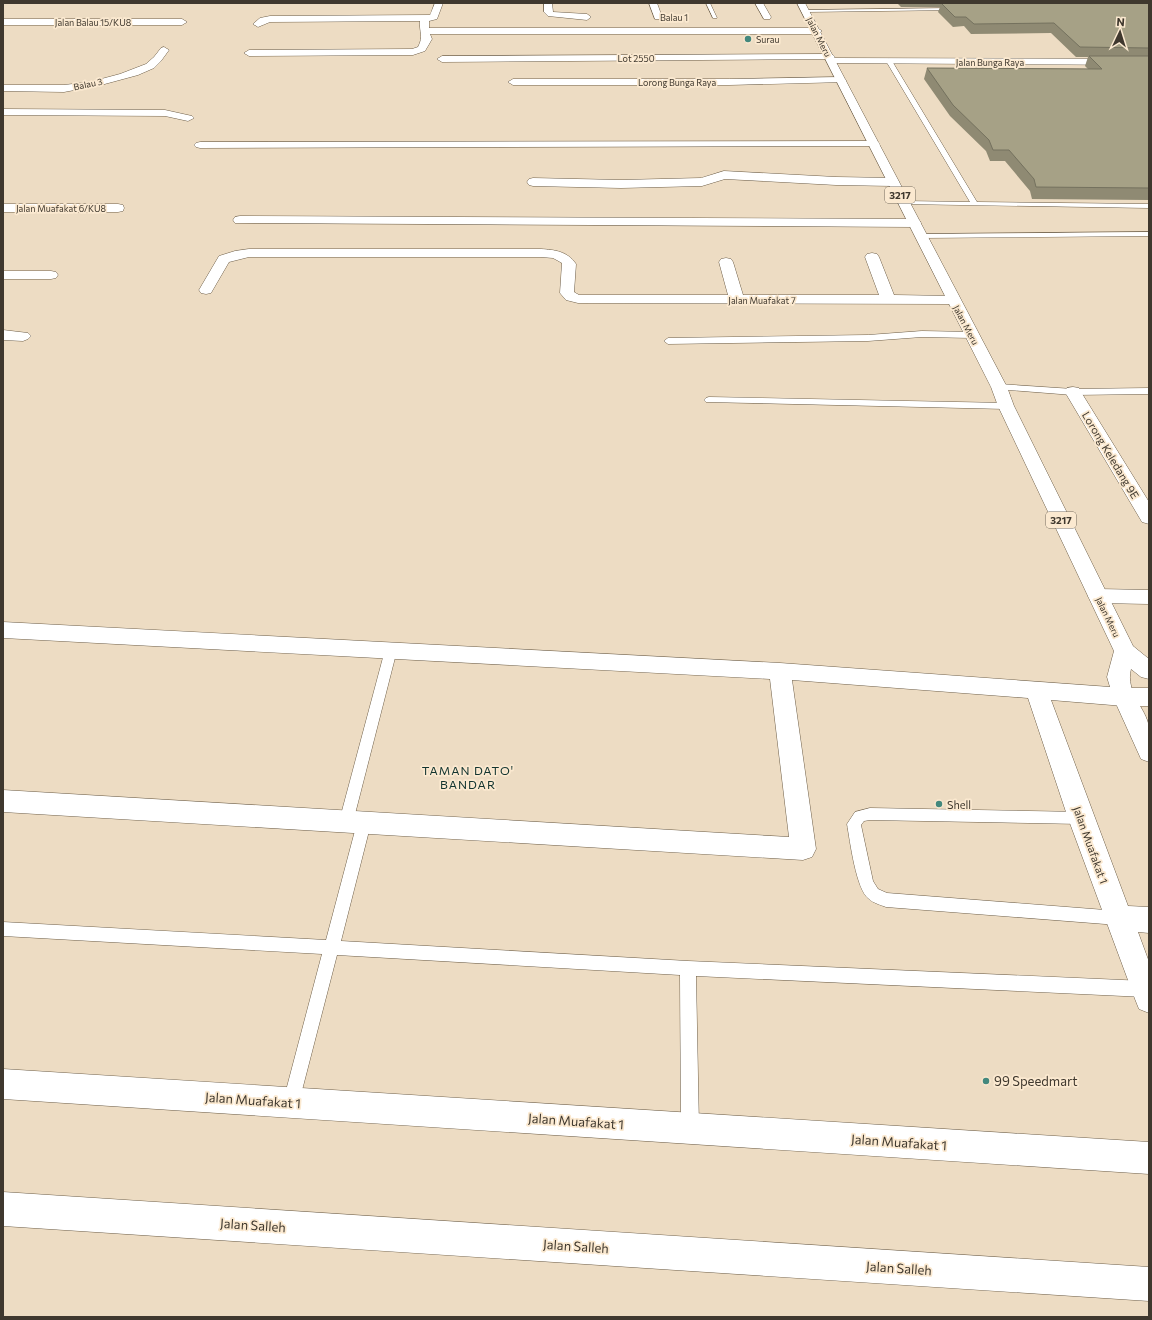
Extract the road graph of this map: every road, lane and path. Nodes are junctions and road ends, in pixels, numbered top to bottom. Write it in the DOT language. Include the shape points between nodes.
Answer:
graph roads {
  1 [pos="439,3"];
  2 [pos="548,3"];
  3 [pos="653,3"];
  4 [pos="708,3"];
  5 [pos="759,3"];
  6 [pos="336,7"];
  7 [pos="958,9"];
  8 [pos="803,12"];
  9 [pos="599,17"];
  10 [pos="658,17"];
  11 [pos="715,17"];
  12 [pos="767,17"];
  13 [pos="329,19"];
  14 [pos="425,19"];
  15 [pos="3,22"];
  16 [pos="182,22"];
  17 [pos="258,24"];
  18 [pos="426,31"];
  19 [pos="816,31"];
  20 [pos="164,50"];
  21 [pos="249,53"];
  22 [pos="442,59"];
  23 [pos="831,59"];
  24 [pos="889,61"];
  25 [pos="1149,62"];
  26 [pos="841,80"];
  27 [pos="514,82"];
  28 [pos="3,88"];
  29 [pos="3,112"];
  30 [pos="188,118"];
  31 [pos="874,144"];
  32 [pos="200,145"];
  33 [pos="533,182"];
  34 [pos="893,182"];
  35 [pos="904,203"];
  36 [pos="975,204"];
  37 [pos="1149,206"];
  38 [pos="3,208"];
  39 [pos="118,208"];
  40 [pos="240,220"];
  41 [pos="914,223"];
  42 [pos="1149,234"];
  43 [pos="920,236"];
  44 [pos="872,257"];
  45 [pos="726,262"];
  46 [pos="51,274"];
  47 [pos="3,275"];
  48 [pos="206,290"];
  49 [pos="737,300"];
  50 [pos="888,300"];
  51 [pos="953,300"];
  52 [pos="972,335"];
  53 [pos="3,336"];
  54 [pos="23,336"];
  55 [pos="668,341"];
  56 [pos="999,387"];
  57 [pos="1149,391"];
  58 [pos="1073,392"];
  59 [pos="709,400"];
  60 [pos="1006,406"];
  61 [pos="1149,518"];
  62 [pos="1098,596"];
  63 [pos="1149,597"];
  64 [pos="3,630"];
  65 [pos="391,650"];
  66 [pos="1125,651"];
  67 [pos="780,671"];
  68 [pos="1149,671"];
  69 [pos="1036,690"];
  70 [pos="1124,697"];
  71 [pos="1149,697"];
  72 [pos="1149,752"];
  73 [pos="3,801"];
  74 [pos="1081,818"];
  75 [pos="355,823"];
  76 [pos="1118,918"];
  77 [pos="1149,920"];
  78 [pos="3,929"];
  79 [pos="332,948"];
  80 [pos="688,968"];
  81 [pos="1147,994"];
  82 [pos="3,1084"];
  83 [pos="291,1102"];
  84 [pos="690,1129"];
  85 [pos="1149,1158"];
  86 [pos="3,1209"];
  87 [pos="1149,1284"];
  1 -- 14 [label="street" via="434,17"];
  2 -- 9 [label="street" via="548,12 551,14"];
  3 -- 10 [label="street"];
  4 -- 11 [label="lane"];
  5 -- 12 [label="street"];
  6 -- 13 [label="street"];
  7 -- 8 [label="lane"];
  8 -- 19 [label="street, Jalan Meru / 3217"];
  13 -- 14 [label="street"];
  13 -- 17 [label="street" via="270,19"];
  14 -- 18 [label="street"];
  15 -- 16 [label="street, Jalan Balau 15/KU8"];
  18 -- 19 [label="street"];
  18 -- 21 [label="street" via="428,38 422,49 408,53"];
  19 -- 23 [label="street, Jalan Meru / 3217"];
  20 -- 28 [label="street, Balau 3" via="150,66 86,86"];
  22 -- 23 [label="street, Lot 2550"];
  23 -- 24 [label="street, Jalan Bunga Raya"];
  23 -- 26 [label="street, Jalan Meru / 3217"];
  24 -- 25 [label="street, Jalan Bunga Raya"];
  24 -- 36 [label="lane"];
  26 -- 27 [label="street, Lorong Bunga Raya"];
  26 -- 31 [label="street, Jalan Meru / 3217"];
  29 -- 30 [label="street" via="158,113"];
  31 -- 32 [label="street"];
  31 -- 34 [label="street, Jalan Meru / 3217"];
  33 -- 34 [label="street" via="702,182 724,175 836,182"];
  34 -- 35 [label="street, Jalan Meru / 3217"];
  35 -- 36 [label="lane"];
  35 -- 41 [label="street, Jalan Meru / 3217"];
  36 -- 37 [label="lane"];
  38 -- 39 [label="street, Jalan Muafakat 6/KU8"];
  40 -- 41 [label="street"];
  41 -- 43 [label="street, Jalan Meru / 3217"];
  42 -- 43 [label="lane"];
  43 -- 51 [label="street, Jalan Meru / 3217"];
  44 -- 50 [label="street"];
  45 -- 49 [label="street"];
  46 -- 47 [label="street"];
  48 -- 49 [label="street, Jalan Muafakat 7" via="224,259 250,253 541,253 554,254 567,260 567,293 571,297"];
  49 -- 50 [label="street, Jalan Muafakat 7"];
  50 -- 51 [label="street, Jalan Muafakat 7"];
  51 -- 52 [label="street, Jalan Meru / 3217"];
  52 -- 55 [label="lane"];
  52 -- 56 [label="street, Jalan Meru / 3217"];
  53 -- 54 [label="street"];
  56 -- 58 [label="lane"];
  56 -- 60 [label="street, Jalan Meru / 3217"];
  57 -- 58 [label="lane"];
  58 -- 61 [label="street, Lorong Keledang 9E"];
  59 -- 60 [label="lane"];
  60 -- 62 [label="street, Jalan Meru / 3217"];
  62 -- 63 [label="street"];
  62 -- 66 [label="street, Jalan Meru / 3217"];
  64 -- 65 [label="street"];
  65 -- 67 [label="street"];
  65 -- 75 [label="lane"];
  66 -- 68 [label="street, Jalan Meru / 3217"];
  66 -- 70 [label="street" via="1118,677"];
  67 -- 69 [label="street"];
  67 -- 75 [label="street" via="803,849"];
  69 -- 70 [label="street"];
  69 -- 74 [label="street, Jalan Muafakat 1"];
  70 -- 71 [label="street"];
  70 -- 72 [label="street"];
  73 -- 75 [label="street"];
  74 -- 76 [label="street, Jalan Muafakat 1"];
  74 -- 76 [label="lane" via="870,814 860,816 854,824 866,883 874,894 886,900"];
  75 -- 79 [label="lane"];
  76 -- 77 [label="street"];
  76 -- 81 [label="street, Jalan Muafakat 1"];
  78 -- 79 [label="lane"];
  79 -- 80 [label="lane"];
  79 -- 83 [label="lane"];
  80 -- 81 [label="lane"];
  80 -- 84 [label="lane"];
  82 -- 83 [label="street, Jalan Muafakat 1"];
  83 -- 84 [label="street, Jalan Muafakat 1"];
  84 -- 85 [label="street, Jalan Muafakat 1"];
  86 -- 87 [label="street, Jalan Salleh"];
}
